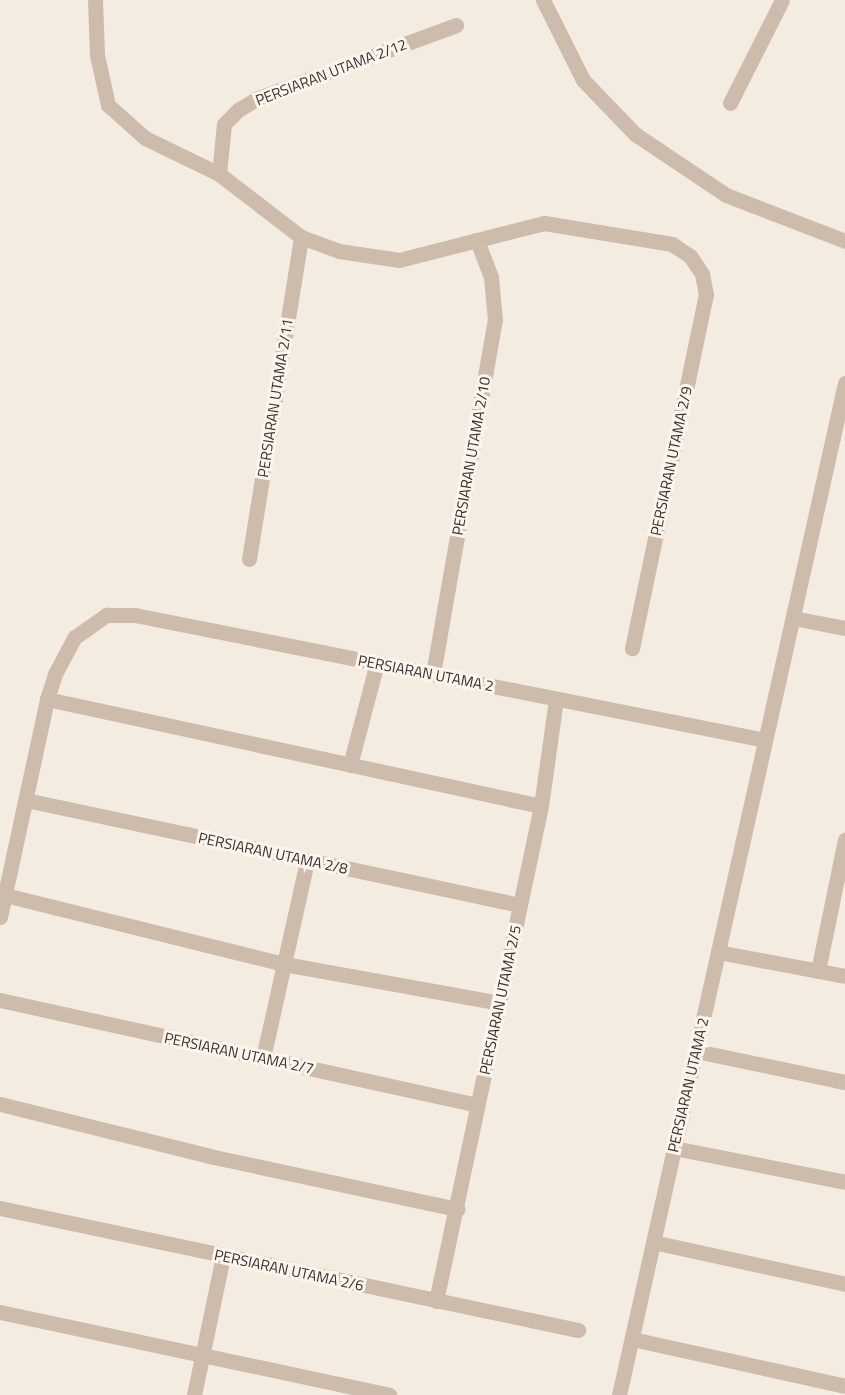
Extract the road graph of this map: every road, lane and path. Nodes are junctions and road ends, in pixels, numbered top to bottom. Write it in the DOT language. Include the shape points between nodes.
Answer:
graph roads {
  1 [pos="95,0"];
  2 [pos="543,0"];
  3 [pos="782,0"];
  4 [pos="456,25"];
  5 [pos="730,103"];
  6 [pos="219,174"];
  7 [pos="301,237"];
  8 [pos="477,240"];
  9 [pos="845,241"];
  10 [pos="845,383"];
  11 [pos="249,559"];
  12 [pos="793,618"];
  13 [pos="845,628"];
  14 [pos="632,648"];
  15 [pos="377,663"];
  16 [pos="434,674"];
  17 [pos="47,699"];
  18 [pos="556,699"];
  19 [pos="765,740"];
  20 [pos="350,765"];
  21 [pos="26,800"];
  22 [pos="541,806"];
  23 [pos="845,840"];
  24 [pos="307,861"];
  25 [pos="5,895"];
  26 [pos="520,905"];
  27 [pos="0,917"];
  28 [pos="718,952"];
  29 [pos="284,964"];
  30 [pos="818,971"];
  31 [pos="845,976"];
  32 [pos="0,1000"];
  33 [pos="500,1003"];
  34 [pos="696,1051"];
  35 [pos="263,1058"];
  36 [pos="845,1082"];
  37 [pos="0,1104"];
  38 [pos="478,1105"];
  39 [pos="674,1148"];
  40 [pos="845,1182"];
  41 [pos="0,1208"];
  42 [pos="457,1209"];
  43 [pos="653,1242"];
  44 [pos="223,1256"];
  45 [pos="845,1284"];
  46 [pos="436,1301"];
  47 [pos="0,1312"];
  48 [pos="578,1330"];
  49 [pos="632,1339"];
  50 [pos="203,1354"];
  51 [pos="845,1386"];
  52 [pos="195,1395"];
  53 [pos="390,1395"];
  54 [pos="619,1395"];
  1 -- 6 [label="street" via="97,55 108,105 145,138"];
  2 -- 9 [label="street" via="583,80 635,134 726,195"];
  3 -- 5 [label="street"];
  4 -- 6 [label="street, PERSIARAN UTAMA 2/12" via="258,98 238,110 224,124"];
  6 -- 7 [label="street"];
  7 -- 8 [label="street" via="339,251 399,260"];
  7 -- 11 [label="street, PERSIARAN UTAMA 2/11"];
  8 -- 14 [label="street, PERSIARAN UTAMA 2/9" via="544,223 672,244 690,256 702,274 706,294"];
  8 -- 16 [label="street, PERSIARAN UTAMA 2/10" via="491,277 495,320"];
  10 -- 12 [label="street, PERSIARAN UTAMA 2"];
  12 -- 13 [label="street"];
  12 -- 19 [label="street, PERSIARAN UTAMA 2"];
  15 -- 16 [label="street, PERSIARAN UTAMA 2"];
  15 -- 17 [label="street, PERSIARAN UTAMA 2" via="135,615 107,615 88,626 69,647"];
  15 -- 20 [label="street"];
  16 -- 18 [label="street, PERSIARAN UTAMA 2"];
  17 -- 20 [label="street"];
  17 -- 21 [label="street"];
  18 -- 19 [label="street, PERSIARAN UTAMA 2"];
  18 -- 22 [label="street, PERSIARAN UTAMA 2/5"];
  19 -- 28 [label="street, PERSIARAN UTAMA 2"];
  20 -- 22 [label="street"];
  21 -- 24 [label="street, PERSIARAN UTAMA 2/8"];
  21 -- 25 [label="street"];
  22 -- 26 [label="street, PERSIARAN UTAMA 2/5"];
  23 -- 30 [label="street"];
  24 -- 26 [label="street, PERSIARAN UTAMA 2/8"];
  24 -- 29 [label="street"];
  25 -- 27 [label="street"];
  25 -- 29 [label="street"];
  26 -- 33 [label="street, PERSIARAN UTAMA 2/5"];
  28 -- 30 [label="street"];
  28 -- 34 [label="street, PERSIARAN UTAMA 2"];
  29 -- 33 [label="street"];
  29 -- 35 [label="street"];
  30 -- 31 [label="street"];
  32 -- 35 [label="street, PERSIARAN UTAMA 2/7"];
  33 -- 38 [label="street, PERSIARAN UTAMA 2/5"];
  34 -- 36 [label="street"];
  34 -- 39 [label="street, PERSIARAN UTAMA 2"];
  35 -- 38 [label="street, PERSIARAN UTAMA 2/7"];
  37 -- 42 [label="street"];
  38 -- 42 [label="street, PERSIARAN UTAMA 2/5"];
  39 -- 40 [label="street"];
  39 -- 43 [label="street, PERSIARAN UTAMA 2"];
  41 -- 44 [label="street, PERSIARAN UTAMA 2/6"];
  42 -- 46 [label="street, PERSIARAN UTAMA 2/5"];
  43 -- 45 [label="street"];
  43 -- 49 [label="street, PERSIARAN UTAMA 2"];
  44 -- 46 [label="street, PERSIARAN UTAMA 2/6"];
  44 -- 50 [label="street"];
  46 -- 48 [label="street, PERSIARAN UTAMA 2/6"];
  47 -- 50 [label="street"];
  49 -- 51 [label="street"];
  49 -- 54 [label="street, PERSIARAN UTAMA 2"];
  50 -- 52 [label="street"];
  50 -- 53 [label="street"];
}
